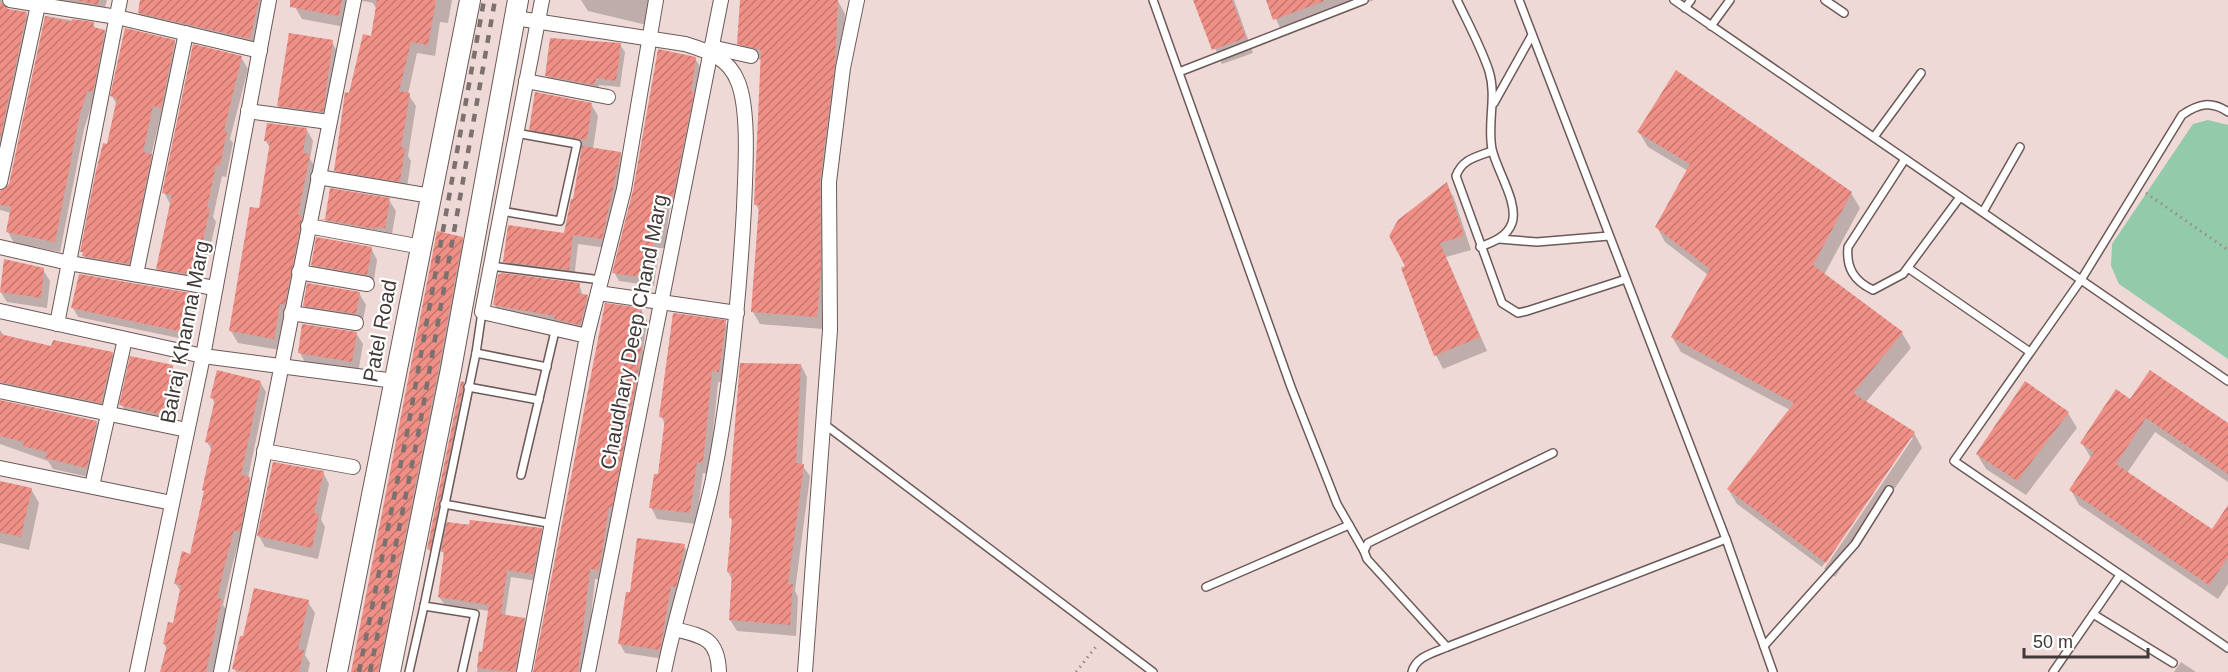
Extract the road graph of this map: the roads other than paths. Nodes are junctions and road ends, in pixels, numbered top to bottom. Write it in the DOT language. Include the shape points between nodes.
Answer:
graph roads {
  1 [pos="10,0"];
  2 [pos="120,0"];
  3 [pos="269,0"];
  4 [pos="354,0"];
  5 [pos="470,0"];
  6 [pos="542,0"];
  7 [pos="656,0"];
  8 [pos="721,0"];
  9 [pos="858,0"];
  10 [pos="1153,0"];
  11 [pos="1364,0"];
  12 [pos="1457,0"];
  13 [pos="1519,0"];
  14 [pos="1674,0"];
  15 [pos="1691,0"];
  16 [pos="1730,0"];
  17 [pos="1825,0"];
  18 [pos="38,5"];
  19 [pos="1685,8"];
  20 [pos="516,9"];
  21 [pos="1844,14"];
  22 [pos="117,17"];
  23 [pos="537,22"];
  24 [pos="1711,26"];
  25 [pos="186,33"];
  26 [pos="1532,35"];
  27 [pos="648,38"];
  28 [pos="710,49"];
  29 [pos="260,51"];
  30 [pos="751,56"];
  31 [pos="1179,72"];
  32 [pos="1921,73"];
  33 [pos="526,81"];
  34 [pos="608,97"];
  35 [pos="1491,108"];
  36 [pos="248,111"];
  37 [pos="2228,112"];
  38 [pos="329,122"];
  39 [pos="516,133"];
  40 [pos="1874,137"];
  41 [pos="2020,147"];
  42 [pos="1492,150"];
  43 [pos="1905,159"];
  44 [pos="318,177"];
  45 [pos="0,182"];
  46 [pos="431,196"];
  47 [pos="1960,196"];
  48 [pos="501,211"];
  49 [pos="1983,212"];
  50 [pos="308,226"];
  51 [pos="1609,236"];
  52 [pos="1499,239"];
  53 [pos="0,247"];
  54 [pos="422,247"];
  55 [pos="1480,247"];
  56 [pos="69,262"];
  57 [pos="490,266"];
  58 [pos="1908,268"];
  59 [pos="299,272"];
  60 [pos="136,274"];
  61 [pos="1626,279"];
  62 [pos="2081,280"];
  63 [pos="367,284"];
  64 [pos="600,287"];
  65 [pos="215,288"];
  66 [pos="662,302"];
  67 [pos="0,311"];
  68 [pos="482,312"];
  69 [pos="291,313"];
  70 [pos="737,313"];
  71 [pos="356,323"];
  72 [pos="57,324"];
  73 [pos="556,327"];
  74 [pos="587,336"];
  75 [pos="125,339"];
  76 [pos="2030,352"];
  77 [pos="476,353"];
  78 [pos="203,356"];
  79 [pos="281,366"];
  80 [pos="547,367"];
  81 [pos="395,381"];
  82 [pos="2228,381"];
  83 [pos="468,387"];
  84 [pos="0,391"];
  85 [pos="539,400"];
  86 [pos="107,413"];
  87 [pos="824,424"];
  88 [pos="187,430"];
  89 [pos="264,451"];
  90 [pos="1553,453"];
  91 [pos="353,467"];
  92 [pos="0,468"];
  93 [pos="521,475"];
  94 [pos="92,486"];
  95 [pos="1889,490"];
  96 [pos="172,503"];
  97 [pos="444,504"];
  98 [pos="553,524"];
  99 [pos="1349,525"];
  100 [pos="1726,539"];
  101 [pos="1364,551"];
  102 [pos="2120,575"];
  103 [pos="1206,587"];
  104 [pos="424,606"];
  105 [pos="2093,614"];
  106 [pos="674,629"];
  107 [pos="1764,646"];
  108 [pos="1447,647"];
  109 [pos="2228,648"];
  110 [pos="2173,663"];
  111 [pos="137,672"];
  112 [pos="221,672"];
  113 [pos="337,672"];
  114 [pos="390,672"];
  115 [pos="409,672"];
  116 [pos="462,672"];
  117 [pos="524,672"];
  118 [pos="588,672"];
  119 [pos="664,672"];
  120 [pos="718,672"];
  121 [pos="805,672"];
  122 [pos="1153,672"];
  123 [pos="1412,672"];
  124 [pos="1773,672"];
  125 [pos="2054,672"];
  1 -- 18 [label="street"];
  2 -- 22 [label="street"];
  3 -- 29 [label="street, Balraj Khanna Marg"];
  4 -- 38 [label="street"];
  5 -- 46 [label="main road, Patel Road"];
  6 -- 23 [label="street"];
  7 -- 27 [label="street"];
  8 -- 28 [label="street, Chaudhary Deep Chand Marg"];
  9 -- 87 [label="street" via="843,68 829,182 831,330"];
  10 -- 31 [label="lane"];
  11 -- 31 [label="lane"];
  12 -- 35 [label="lane" via="1489,72"];
  13 -- 26 [label="lane"];
  14 -- 19 [label="lane"];
  15 -- 19 [label="lane"];
  16 -- 24 [label="lane"];
  17 -- 21 [label="lane"];
  18 -- 22 [label="street"];
  18 -- 45 [label="street"];
  19 -- 24 [label="lane"];
  20 -- 23 [label="street"];
  20 -- 114 [label="main road" via="451,369"];
  22 -- 25 [label="street"];
  22 -- 56 [label="street"];
  23 -- 27 [label="street"];
  23 -- 33 [label="street"];
  24 -- 40 [label="lane"];
  25 -- 29 [label="street"];
  25 -- 60 [label="street"];
  26 -- 35 [label="lane"];
  26 -- 51 [label="lane"];
  27 -- 28 [label="street"];
  27 -- 64 [label="street" via="624,189"];
  28 -- 30 [label="street"];
  28 -- 66 [label="street, Chaudhary Deep Chand Marg"];
  28 -- 70 [label="street" via="728,64 738,82 743,109 745,183"];
  29 -- 36 [label="street, Balraj Khanna Marg"];
  31 -- 99 [label="lane" via="1291,387 1336,504"];
  32 -- 40 [label="lane"];
  33 -- 34 [label="street"];
  33 -- 39 [label="street"];
  35 -- 42 [label="lane"];
  36 -- 38 [label="street"];
  36 -- 65 [label="street, Balraj Khanna Marg"];
  37 -- 62 [label="lane" via="2209,103 2194,106 2182,115"];
  38 -- 44 [label="street"];
  39 -- 48 [label="street"];
  39 -- 48 [label="lane" via="577,144 560,221"];
  40 -- 43 [label="lane"];
  41 -- 49 [label="lane"];
  42 -- 52 [label="lane" via="1513,208 1509,230"];
  42 -- 55 [label="lane" via="1467,160 1456,176"];
  43 -- 47 [label="lane"];
  43 -- 58 [label="lane" via="1853,235 1847,259 1856,278 1873,290"];
  44 -- 46 [label="street"];
  44 -- 50 [label="street"];
  46 -- 54 [label="main road, Patel Road"];
  47 -- 49 [label="lane"];
  47 -- 58 [label="lane"];
  48 -- 57 [label="street"];
  49 -- 62 [label="lane"];
  50 -- 54 [label="street"];
  50 -- 59 [label="street"];
  51 -- 52 [label="lane" via="1537,242"];
  51 -- 61 [label="lane"];
  52 -- 55 [label="lane"];
  53 -- 56 [label="street"];
  54 -- 81 [label="main road, Patel Road"];
  55 -- 61 [label="lane" via="1503,303 1518,313"];
  56 -- 60 [label="street"];
  56 -- 72 [label="street"];
  57 -- 64 [label="lane"];
  57 -- 68 [label="street"];
  58 -- 76 [label="lane"];
  59 -- 63 [label="street"];
  59 -- 69 [label="street"];
  60 -- 65 [label="street"];
  61 -- 100 [label="lane"];
  62 -- 76 [label="lane"];
  62 -- 82 [label="lane"];
  64 -- 66 [label="street"];
  64 -- 74 [label="street"];
  65 -- 78 [label="street, Balraj Khanna Marg"];
  66 -- 70 [label="street"];
  66 -- 118 [label="street, Chaudhary Deep Chand Marg"];
  67 -- 72 [label="street"];
  68 -- 73 [label="street"];
  68 -- 77 [label="lane"];
  69 -- 71 [label="street"];
  69 -- 79 [label="street"];
  70 -- 106 [label="street" via="713,479"];
  72 -- 75 [label="street"];
  73 -- 74 [label="street"];
  73 -- 80 [label="lane"];
  74 -- 98 [label="street"];
  75 -- 78 [label="street"];
  75 -- 86 [label="street"];
  76 -- 102 [label="lane" via="1954,461"];
  77 -- 80 [label="lane"];
  77 -- 83 [label="lane"];
  78 -- 79 [label="street"];
  78 -- 88 [label="street, Balraj Khanna Marg"];
  79 -- 81 [label="street"];
  79 -- 89 [label="street"];
  80 -- 85 [label="lane"];
  81 -- 113 [label="main road, Patel Road"];
  83 -- 85 [label="lane"];
  83 -- 97 [label="lane"];
  84 -- 86 [label="street"];
  85 -- 93 [label="lane"];
  86 -- 88 [label="street"];
  86 -- 94 [label="street"];
  87 -- 121 [label="street"];
  87 -- 122 [label="lane"];
  88 -- 96 [label="street, Balraj Khanna Marg"];
  89 -- 91 [label="street"];
  89 -- 112 [label="street"];
  90 -- 101 [label="lane" via="1368,543"];
  92 -- 94 [label="street"];
  94 -- 96 [label="street"];
  95 -- 107 [label="lane" via="1855,544"];
  96 -- 111 [label="street, Balraj Khanna Marg"];
  97 -- 98 [label="lane"];
  97 -- 104 [label="lane"];
  98 -- 117 [label="street"];
  99 -- 101 [label="lane"];
  99 -- 103 [label="lane"];
  100 -- 107 [label="lane"];
  100 -- 108 [label="lane"];
  101 -- 108 [label="lane"];
  102 -- 105 [label="lane"];
  102 -- 109 [label="lane"];
  104 -- 115 [label="lane"];
  104 -- 116 [label="lane" via="475,614"];
  105 -- 110 [label="lane"];
  105 -- 125 [label="lane"];
  106 -- 119 [label="street"];
  106 -- 120 [label="street" via="711,642 718,655"];
  107 -- 124 [label="lane"];
  108 -- 123 [label="lane" via="1420,659"];
}
